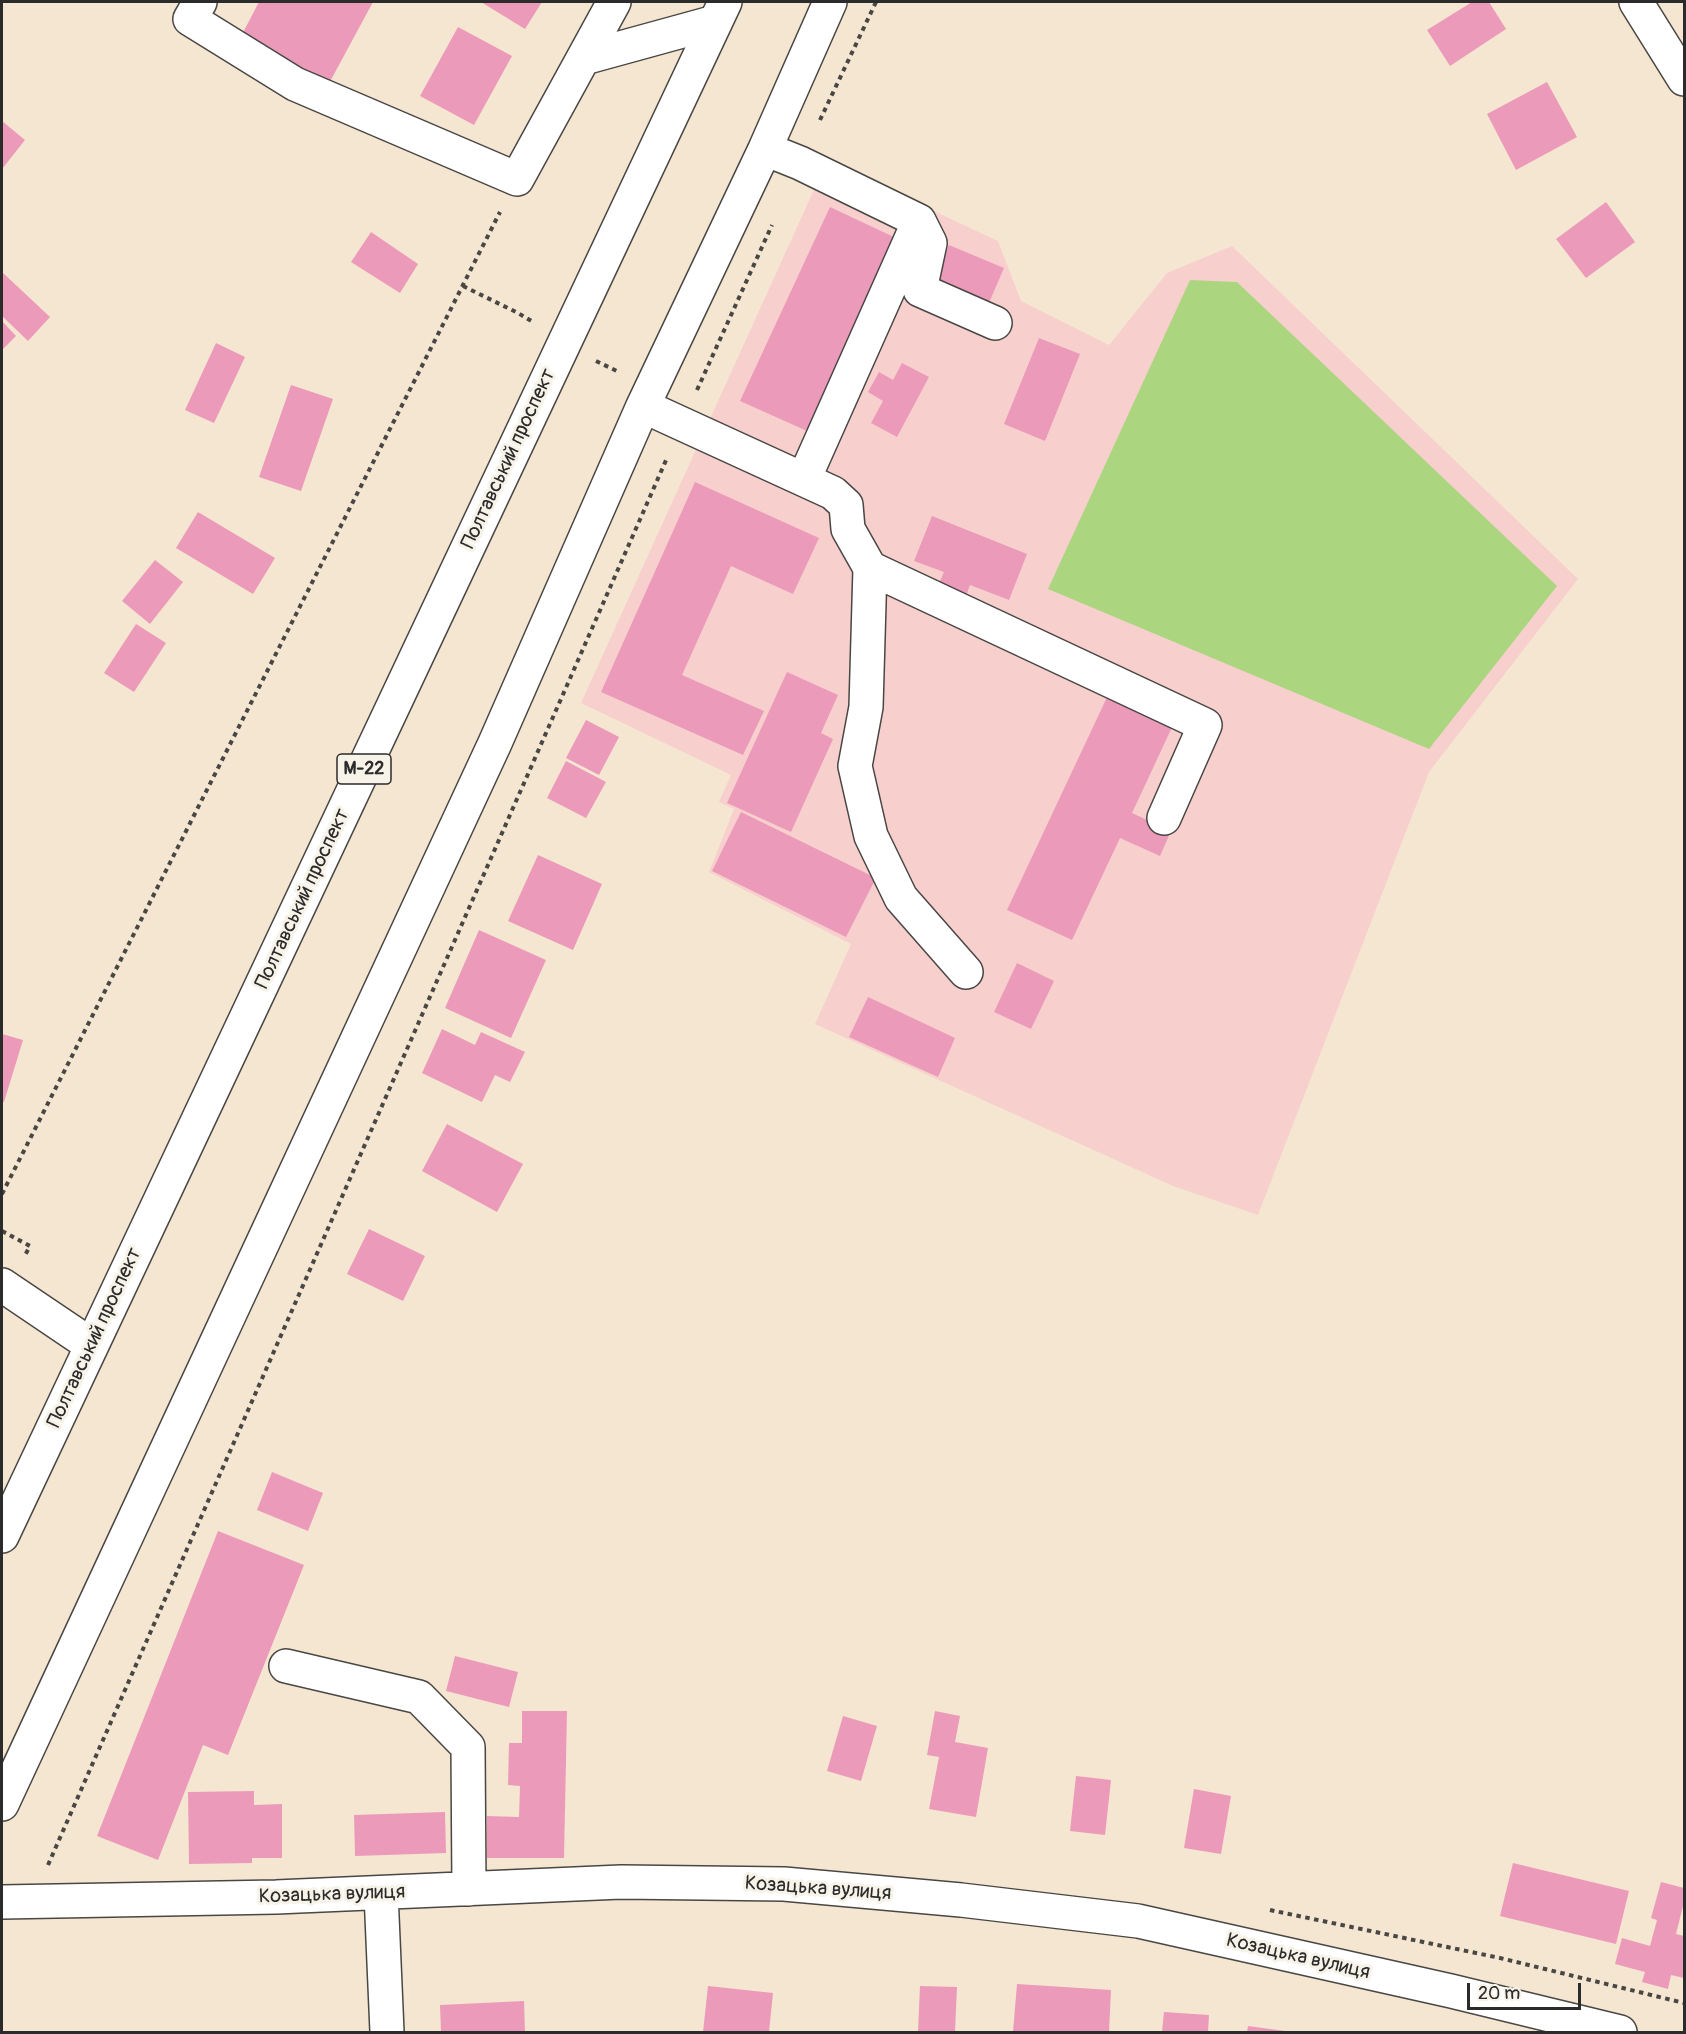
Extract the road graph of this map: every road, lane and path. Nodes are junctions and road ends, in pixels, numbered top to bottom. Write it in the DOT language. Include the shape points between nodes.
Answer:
graph roads {
  1 [pos="200,2"];
  2 [pos="614,2"];
  3 [pos="830,2"];
  4 [pos="876,2"];
  5 [pos="1636,2"];
  6 [pos="720,12"];
  7 [pos="584,58"];
  8 [pos="1684,79"];
  9 [pos="765,149"];
  10 [pos="800,163"];
  11 [pos="517,179"];
  12 [pos="776,218"];
  13 [pos="919,221"];
  14 [pos="995,323"];
  15 [pos="643,406"];
  16 [pos="682,424"];
  17 [pos="804,479"];
  18 [pos="870,568"];
  19 [pos="1164,818"];
  20 [pos="966,972"];
  21 [pos="2,1194"];
  22 [pos="2,1285"];
  23 [pos="91,1345"];
  24 [pos="2,1536"];
  25 [pos="286,1666"];
  26 [pos="2,1804"];
  27 [pos="469,1889"];
  28 [pos="381,1893"];
  29 [pos="16,1902"];
  30 [pos="387,2032"];
  31 [pos="1620,2032"];
  1 -- 11 [label="main road" via="190,19 295,84"];
  2 -- 7 [label="main road"];
  3 -- 9 [label="main road"];
  4 -- 10 [label="path"];
  5 -- 8 [label="main road"];
  6 -- 7 [label="main road"];
  6 -- 23 [label="main road, Полтавський проспект / М-22"];
  7 -- 11 [label="main road"];
  9 -- 10 [label="main road"];
  9 -- 15 [label="main road"];
  10 -- 13 [label="main road"];
  11 -- 21 [label="path"];
  12 -- 16 [label="path"];
  13 -- 14 [label="main road" via="930,243 920,290"];
  13 -- 17 [label="main road"];
  15 -- 16 [label="main road"];
  15 -- 26 [label="main road" via="495,742"];
  16 -- 17 [label="main road"];
  16 -- 29 [label="path"];
  17 -- 18 [label="main road" via="833,493 846,505 848,529"];
  18 -- 19 [label="main road" via="1205,725"];
  18 -- 20 [label="main road" via="866,708 855,766 871,836 901,898"];
  22 -- 23 [label="main road"];
  23 -- 24 [label="main road, Полтавський проспект / М-22"];
  25 -- 27 [label="main road" via="419,1697 468,1747"];
  27 -- 28 [label="main road, Козацька вулиця"];
  27 -- 31 [label="main road, Козацька вулиця" via="621,1882 784,1884 1138,1921"];
  28 -- 29 [label="main road, Козацька вулиця"];
  28 -- 30 [label="main road"];
}
